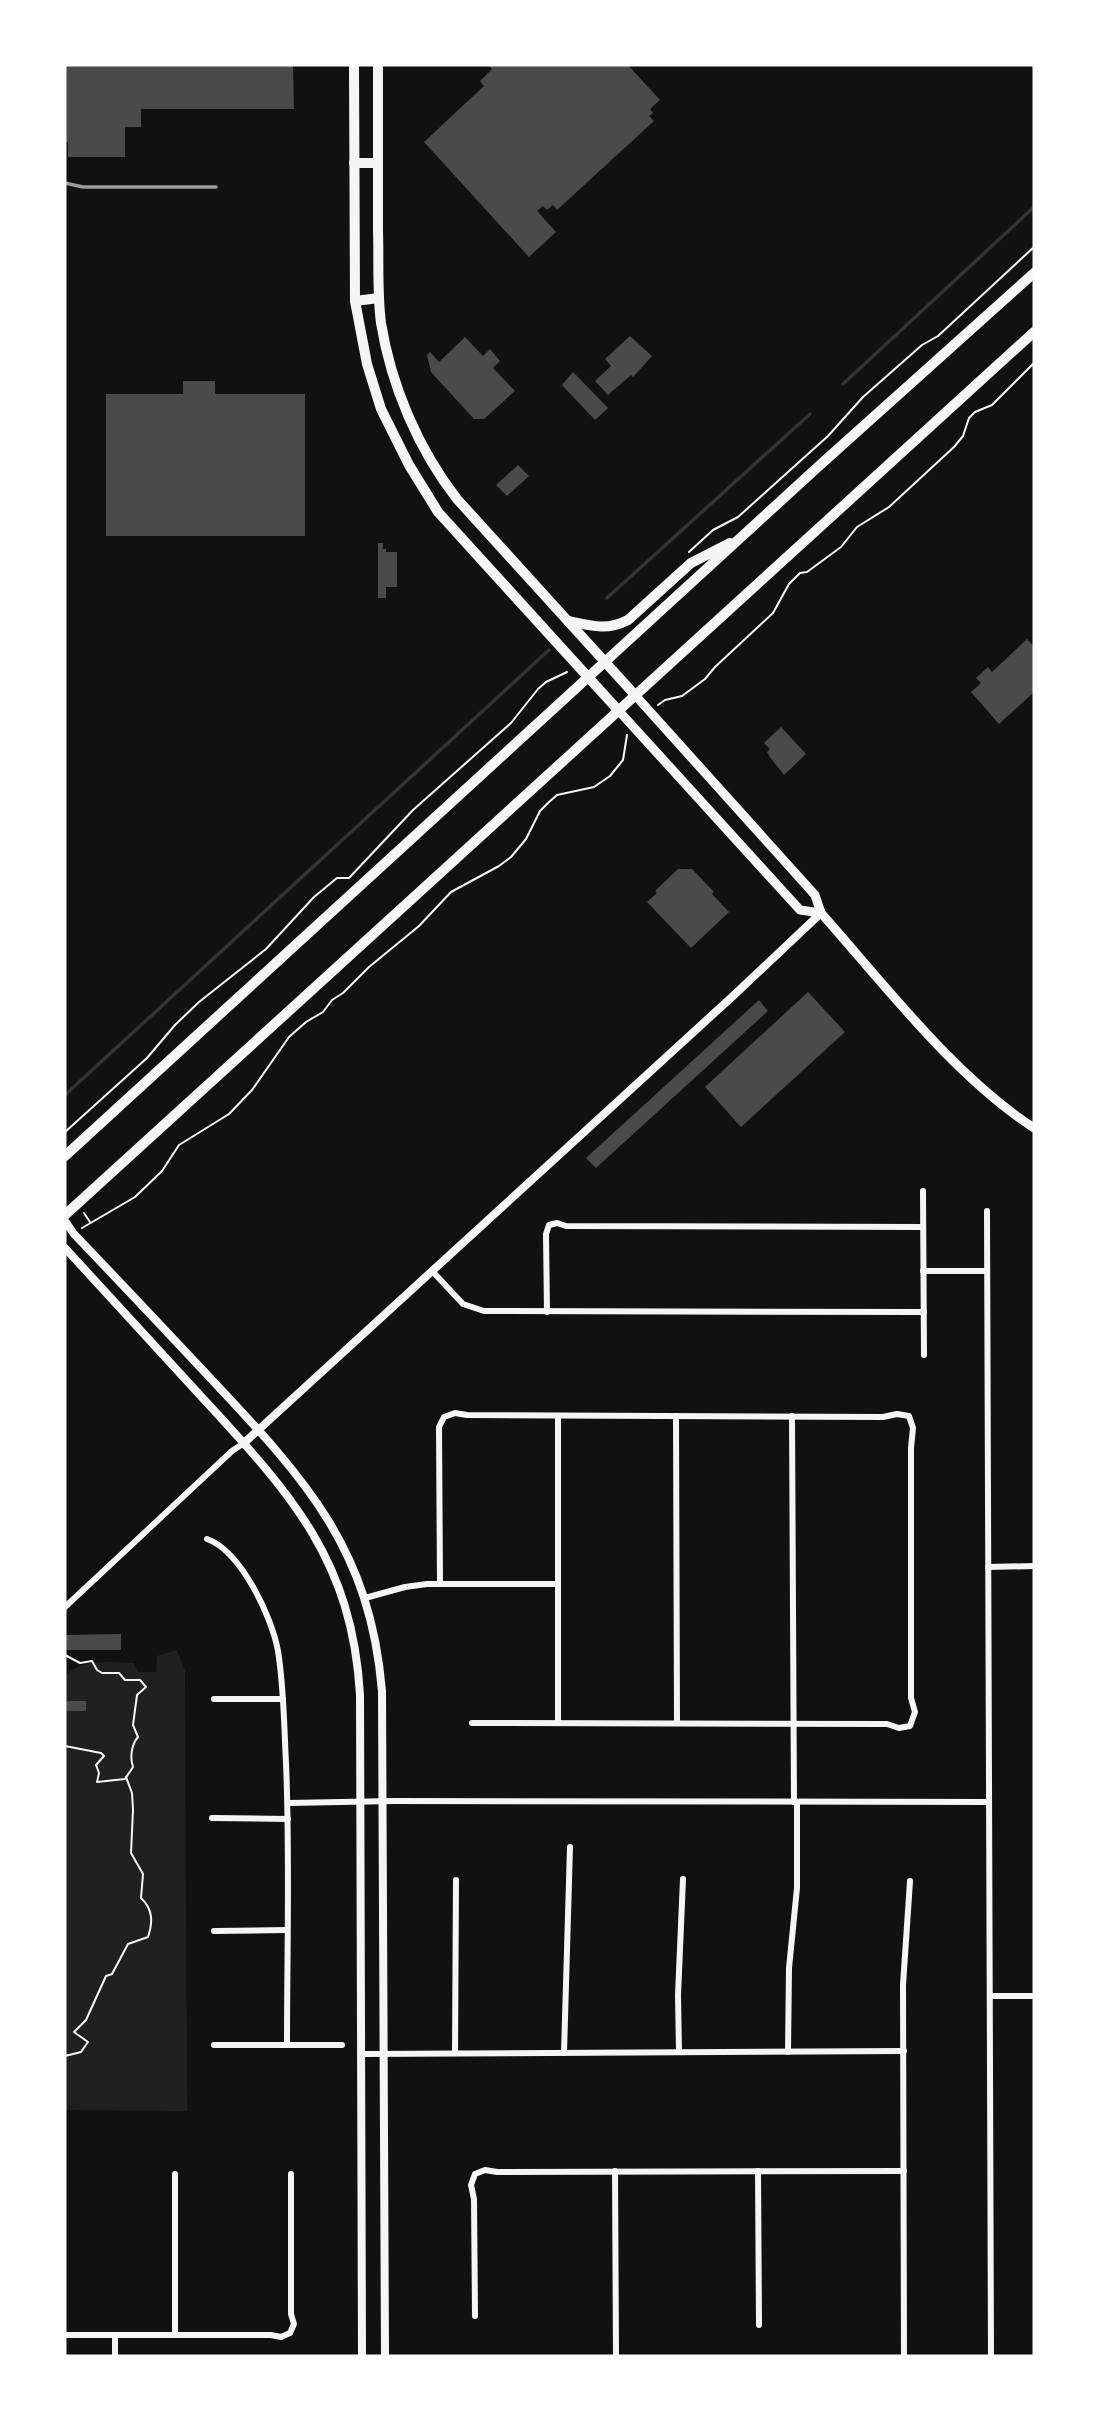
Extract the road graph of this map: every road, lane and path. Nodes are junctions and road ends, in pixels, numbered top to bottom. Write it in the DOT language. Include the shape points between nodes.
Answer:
graph roads {
  1 [pos="354,65"];
  2 [pos="378,65"];
  3 [pos="354,163"];
  4 [pos="378,163"];
  5 [pos="1034,247"];
  6 [pos="1034,273"];
  7 [pos="379,298"];
  8 [pos="355,301"];
  9 [pos="1034,332"];
  10 [pos="1034,363"];
  11 [pos="441,479"];
  12 [pos="419,482"];
  13 [pos="740,538"];
  14 [pos="685,555"];
  15 [pos="568,621"];
  16 [pos="605,662"];
  17 [pos="566,673"];
  18 [pos="588,677"];
  19 [pos="635,695"];
  20 [pos="665,700"];
  21 [pos="618,710"];
  22 [pos="627,732"];
  23 [pos="821,913"];
  24 [pos="1034,1128"];
  25 [pos="65,1132"];
  26 [pos="65,1156"];
  27 [pos="923,1191"];
  28 [pos="987,1211"];
  29 [pos="65,1215"];
  30 [pos="65,1221"];
  31 [pos="923,1227"];
  32 [pos="74,1234"];
  33 [pos="65,1248"];
  34 [pos="923,1271"];
  35 [pos="987,1271"];
  36 [pos="433,1272"];
  37 [pos="547,1312"];
  38 [pos="924,1312"];
  39 [pos="924,1354"];
  40 [pos="558,1416"];
  41 [pos="676,1416"];
  42 [pos="792,1416"];
  43 [pos="258,1431"];
  44 [pos="244,1443"];
  45 [pos="207,1539"];
  46 [pos="1034,1566"];
  47 [pos="988,1567"];
  48 [pos="440,1584"];
  49 [pos="558,1584"];
  50 [pos="365,1598"];
  51 [pos="65,1606"];
  52 [pos="65,1656"];
  53 [pos="214,1699"];
  54 [pos="283,1699"];
  55 [pos="472,1723"];
  56 [pos="558,1723"];
  57 [pos="677,1723"];
  58 [pos="793,1724"];
  59 [pos="65,1746"];
  60 [pos="127,1777"];
  61 [pos="383,1801"];
  62 [pos="361,1802"];
  63 [pos="795,1802"];
  64 [pos="989,1802"];
  65 [pos="288,1803"];
  66 [pos="212,1818"];
  67 [pos="288,1819"];
  68 [pos="570,1847"];
  69 [pos="456,1880"];
  70 [pos="684,1880"];
  71 [pos="911,1881"];
  72 [pos="287,1930"];
  73 [pos="214,1931"];
  74 [pos="990,1996"];
  75 [pos="1034,1996"];
  76 [pos="214,2045"];
  77 [pos="287,2045"];
  78 [pos="342,2045"];
  79 [pos="678,2052"];
  80 [pos="788,2052"];
  81 [pos="904,2052"];
  82 [pos="455,2053"];
  83 [pos="564,2053"];
  84 [pos="362,2054"];
  85 [pos="383,2054"];
  86 [pos="65,2056"];
  87 [pos="615,2171"];
  88 [pos="758,2171"];
  89 [pos="904,2171"];
  90 [pos="175,2174"];
  91 [pos="291,2174"];
  92 [pos="475,2316"];
  93 [pos="759,2325"];
  94 [pos="65,2335"];
  95 [pos="115,2335"];
  96 [pos="175,2336"];
  97 [pos="115,2356"];
  98 [pos="362,2356"];
  99 [pos="385,2356"];
  100 [pos="615,2356"];
  101 [pos="904,2356"];
  102 [pos="991,2356"];
  1 -- 3 [label="main road"];
  2 -- 4 [label="main road"];
  3 -- 4 [label="main road"];
  3 -- 8 [label="main road"];
  4 -- 7 [label="main road"];
  5 -- 14 [label="path" via="938,336 863,397 828,436 746,509"];
  6 -- 13 [label="main road"];
  7 -- 8 [label="main road"];
  7 -- 11 [label="main road" via="398,387"];
  8 -- 12 [label="main road" via="374,391"];
  9 -- 19 [label="main road"];
  10 -- 20 [label="path" via="992,405 975,412 954,447 889,507 857,527 841,547 800,573 773,613 705,680 682,696"];
  11 -- 12 [label="main road"];
  11 -- 15 [label="main road"];
  12 -- 18 [label="main road" via="438,512"];
  13 -- 15 [label="main road" via="691,563 616,627"];
  13 -- 16 [label="main road"];
  15 -- 16 [label="main road"];
  16 -- 18 [label="main road"];
  16 -- 19 [label="main road"];
  17 -- 25 [label="path" via="538,689 511,723 414,810 357,871 349,878 337,878 314,897"];
  18 -- 21 [label="main road"];
  18 -- 26 [label="main road"];
  19 -- 21 [label="main road"];
  19 -- 23 [label="main road" via="815,895"];
  21 -- 23 [label="main road" via="800,910"];
  21 -- 29 [label="main road"];
  22 -- 32 [label="path" via="625,756 610,776 594,787 557,795 540,811 511,857 456,889 323,1012 289,1037 229,1114 179,1145 162,1171 135,1197"];
  23 -- 24 [label="main road" via="959,1066"];
  23 -- 36 [label="street"];
  27 -- 31 [label="street"];
  28 -- 35 [label="street"];
  30 -- 32 [label="street"];
  31 -- 34 [label="street"];
  31 -- 37 [label="street" via="557,1223 549,1225 546,1234"];
  32 -- 43 [label="street"];
  33 -- 44 [label="street"];
  34 -- 35 [label="street"];
  34 -- 38 [label="street"];
  35 -- 47 [label="street"];
  36 -- 37 [label="street" via="473,1309"];
  36 -- 43 [label="street"];
  37 -- 38 [label="street"];
  38 -- 39 [label="street"];
  40 -- 41 [label="street"];
  40 -- 48 [label="street" via="455,1413 444,1417 439,1427"];
  40 -- 49 [label="street"];
  41 -- 42 [label="street"];
  41 -- 57 [label="street"];
  42 -- 58 [label="street"];
  42 -- 58 [label="street" via="909,1416 913,1429 911,1698 915,1713 910,1726 899,1728 887,1724"];
  43 -- 44 [label="street"];
  43 -- 50 [label="street" via="289,1464 327,1517"];
  44 -- 51 [label="street"];
  44 -- 62 [label="street" via="310,1526 349,1619 359,1667"];
  45 -- 54 [label="street" via="219,1543 235,1559 258,1594 278,1649"];
  46 -- 47 [label="street"];
  47 -- 64 [label="street"];
  48 -- 49 [label="street"];
  48 -- 50 [label="street"];
  49 -- 56 [label="street"];
  50 -- 61 [label="street" via="380,1666"];
  52 -- 60 [label="path" via="80,1664 92,1661 102,1673 119,1673 125,1680 144,1683 146,1687 137,1695 134,1725 138,1737"];
  53 -- 54 [label="street"];
  54 -- 65 [label="street"];
  55 -- 56 [label="street"];
  56 -- 57 [label="street"];
  57 -- 58 [label="street"];
  58 -- 63 [label="street"];
  59 -- 60 [label="path" via="104,1756 96,1765 97,1782"];
  60 -- 86 [label="path" via="133,1810 131,1853 143,1874 141,1898 149,1905 152,1925 148,1937 128,1944 112,1974 106,1976 86,2020 74,2032 88,2042 82,2052"];
  61 -- 62 [label="street"];
  61 -- 63 [label="street"];
  61 -- 85 [label="street"];
  62 -- 65 [label="street"];
  62 -- 84 [label="street"];
  63 -- 64 [label="street"];
  63 -- 80 [label="street" via="797,1888 789,1968"];
  64 -- 74 [label="street"];
  65 -- 67 [label="street"];
  66 -- 67 [label="street"];
  67 -- 72 [label="street"];
  68 -- 83 [label="street"];
  69 -- 82 [label="street"];
  70 -- 79 [label="street"];
  71 -- 81 [label="street" via="903,1985"];
  72 -- 73 [label="street"];
  72 -- 77 [label="street"];
  74 -- 75 [label="street"];
  74 -- 102 [label="street"];
  76 -- 77 [label="street"];
  77 -- 78 [label="street"];
  79 -- 80 [label="street"];
  79 -- 83 [label="street"];
  80 -- 81 [label="street"];
  81 -- 89 [label="street"];
  82 -- 83 [label="street"];
  82 -- 85 [label="street"];
  84 -- 85 [label="street"];
  84 -- 98 [label="street"];
  85 -- 99 [label="street"];
  87 -- 88 [label="street"];
  87 -- 92 [label="street" via="485,2170 475,2174 471,2185"];
  87 -- 100 [label="street"];
  88 -- 89 [label="street"];
  88 -- 93 [label="street"];
  89 -- 101 [label="street"];
  90 -- 96 [label="street"];
  91 -- 96 [label="street" via="294,2324 290,2333 281,2337"];
  94 -- 95 [label="street"];
  95 -- 96 [label="street"];
  95 -- 97 [label="street"];
}
